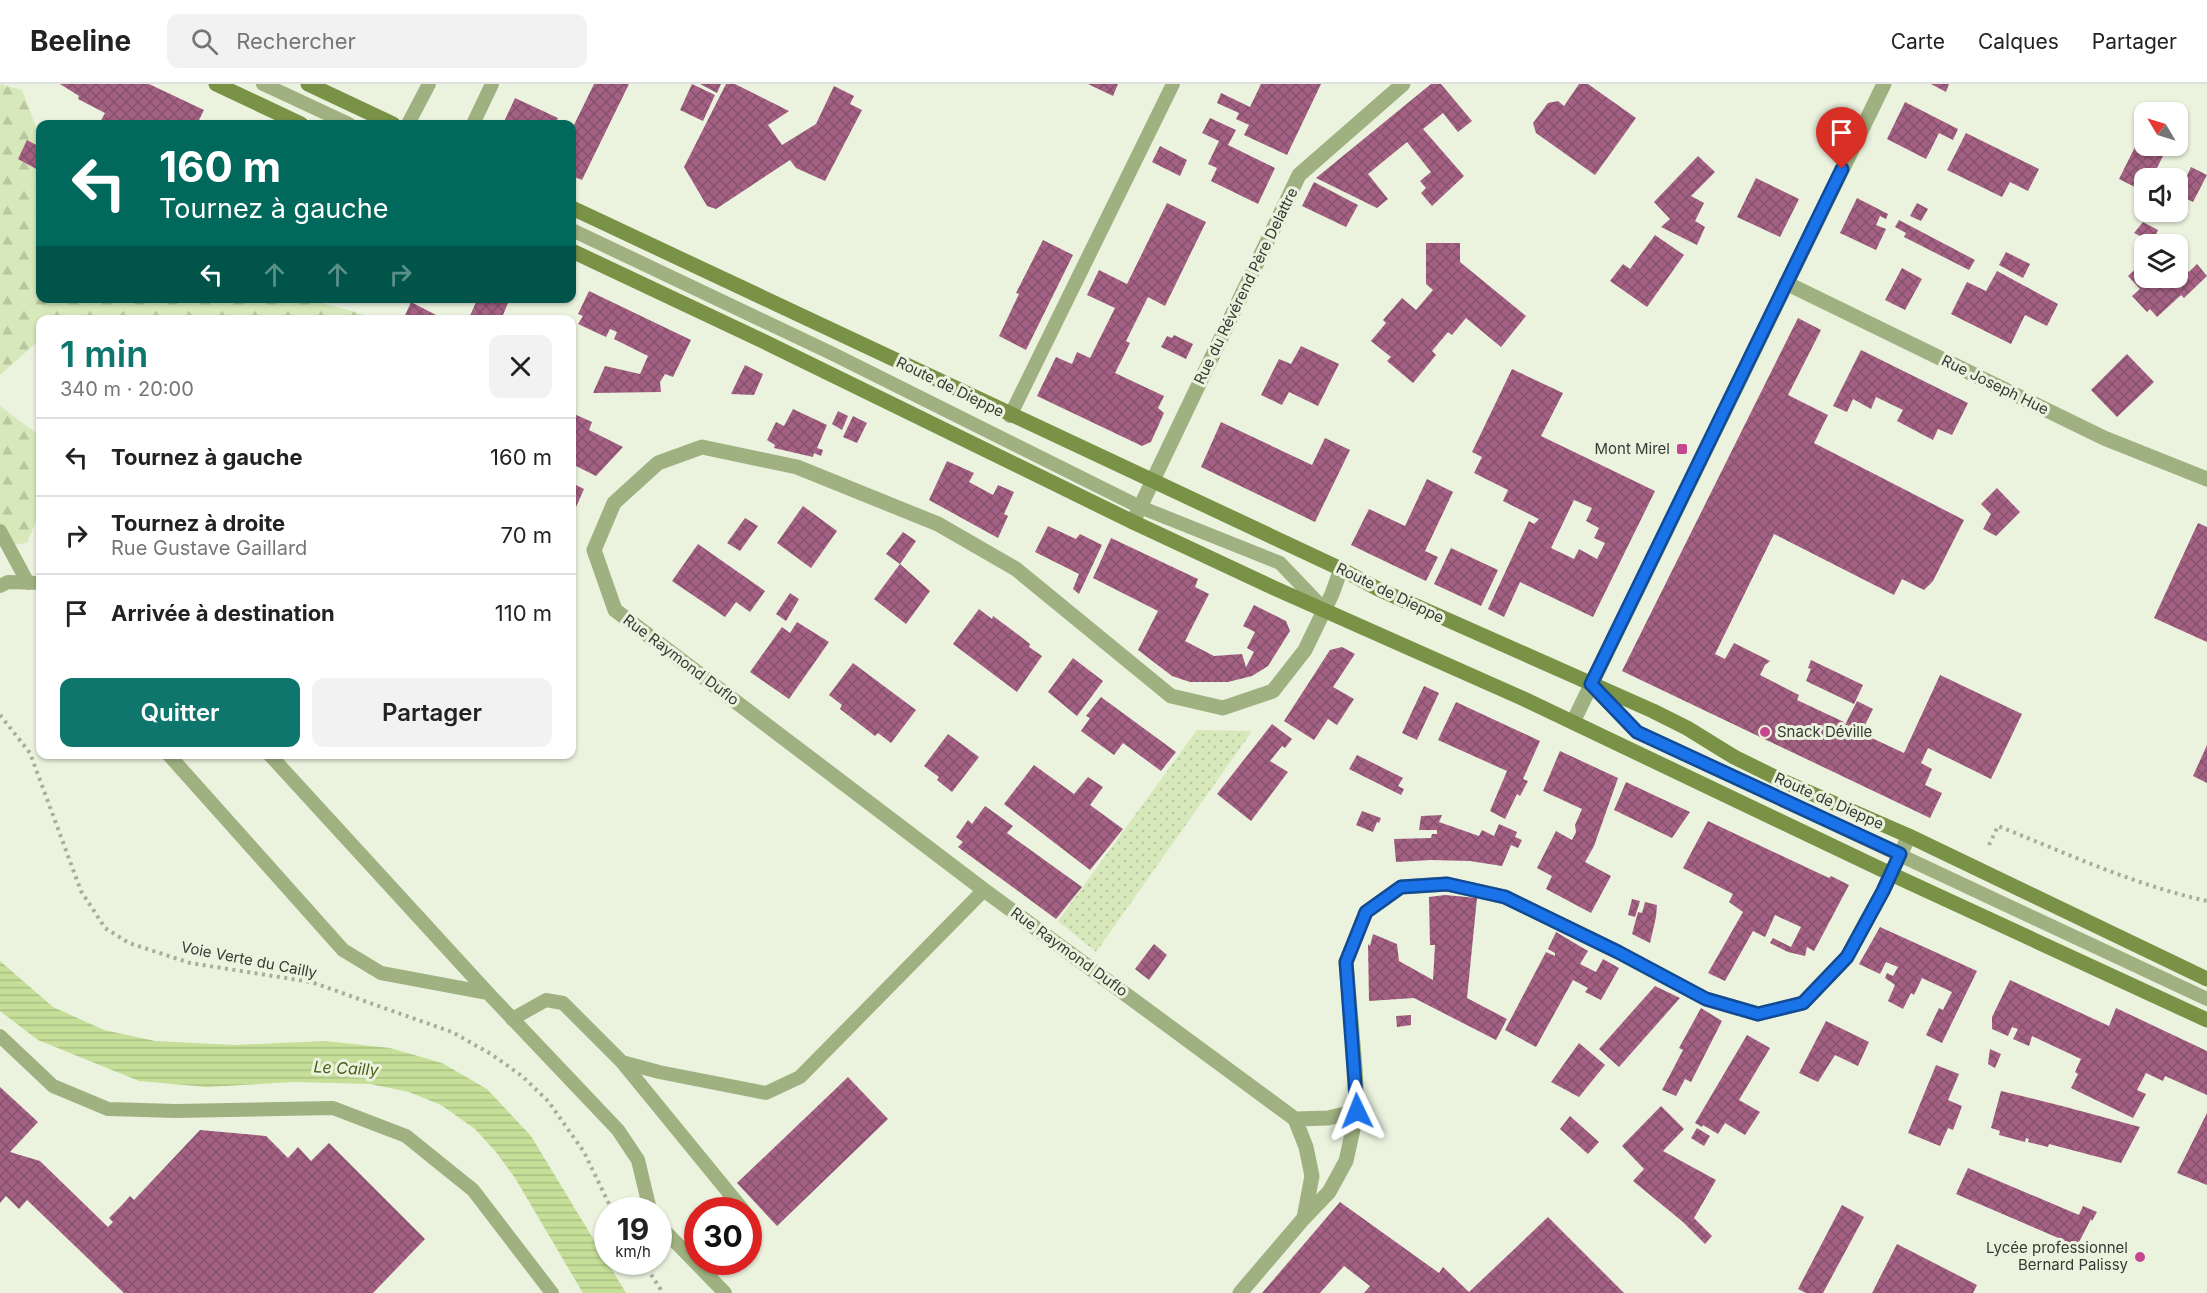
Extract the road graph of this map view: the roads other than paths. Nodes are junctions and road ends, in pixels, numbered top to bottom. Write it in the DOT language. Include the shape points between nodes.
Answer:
graph roads {
  1 [pos="216,84"];
  2 [pos="263,84"];
  3 [pos="308,84"];
  4 [pos="429,84"];
  5 [pos="492,84"];
  6 [pos="1173,84"];
  7 [pos="1403,84"];
  8 [pos="1884,84"];
  9 [pos="292,120"];
  10 [pos="340,120"];
  11 [pos="384,120"];
  12 [pos="410,120"];
  13 [pos="475,120"];
  14 [pos="576,210"];
  15 [pos="576,232"];
  16 [pos="576,253"];
  17 [pos="1786,283"];
  18 [pos="1010,416"];
  19 [pos="2207,479"];
  20 [pos="1152,481"];
  21 [pos="1140,507"];
  22 [pos="1133,522"];
  23 [pos="0,531"];
  24 [pos="1341,569"];
  25 [pos="34,583"];
  26 [pos="0,586"];
  27 [pos="1325,609"];
  28 [pos="1591,684"];
  29 [pos="1573,722"];
  30 [pos="172,759"];
  31 [pos="274,759"];
  32 [pos="1909,836"];
  33 [pos="1900,854"];
  34 [pos="1891,874"];
  35 [pos="984,890"];
  36 [pos="2207,979"];
  37 [pos="488,993"];
  38 [pos="2207,999"];
  39 [pos="512,1019"];
  40 [pos="2207,1020"];
  41 [pos="0,1036"];
  42 [pos="622,1062"];
  43 [pos="1357,1111"];
  44 [pos="1295,1119"];
  45 [pos="647,1197"];
  46 [pos="732,1197"];
  47 [pos="1304,1218"];
  48 [pos="672,1238"];
  49 [pos="552,1293"];
  50 [pos="725,1293"];
  51 [pos="1240,1293"];
  1 -- 9 [label="main road"];
  2 -- 10 [label="lane"];
  3 -- 11 [label="main road"];
  4 -- 12 [label="lane"];
  5 -- 13 [label="lane"];
  6 -- 18 [label="lane"];
  7 -- 20 [label="street, Rue du Révérend Père Delattre" via="1299,175"];
  8 -- 17 [label="street"];
  14 -- 18 [label="main road, Route de Dieppe"];
  15 -- 21 [label="lane"];
  16 -- 22 [label="main road"];
  17 -- 19 [label="street, Rue Joseph Hue" via="2104,438"];
  17 -- 28 [label="street"];
  18 -- 20 [label="main road, Route de Dieppe"];
  20 -- 21 [label="street, Rue du Révérend Père Delattre"];
  20 -- 24 [label="main road, Route de Dieppe"];
  21 -- 22 [label="street, Rue du Révérend Père Delattre"];
  21 -- 27 [label="lane" via="1280,563"];
  22 -- 27 [label="main road"];
  23 -- 25 [label="lane"];
  24 -- 27 [label="street, Rue Raymond Duflo"];
  24 -- 28 [label="main road, Route de Dieppe"];
  25 -- 26 [label="lane" via="8,582"];
  27 -- 29 [label="main road"];
  27 -- 35 [label="street, Rue Raymond Duflo" via="1305,650 1273,691 1223,708 1171,696 1016,569 939,524 797,467 702,447 658,463 614,503 594,550 615,610"];
  28 -- 29 [label="street"];
  28 -- 32 [label="main road, Route de Dieppe" via="1687,728 1783,781"];
  28 -- 33 [label="lane" via="1637,732"];
  29 -- 34 [label="main road"];
  30 -- 37 [label="lane" via="343,950 381,973"];
  31 -- 37 [label="lane"];
  32 -- 33 [label="street"];
  32 -- 36 [label="main road, Route de Dieppe"];
  33 -- 34 [label="street"];
  33 -- 38 [label="lane"];
  34 -- 40 [label="main road"];
  34 -- 43 [label="street" via="1847,957 1811,996 1803,1003 1758,1014 1706,999 1505,897 1447,884 1401,887 1366,912 1346,962"];
  35 -- 42 [label="lane" via="800,1077 766,1093"];
  35 -- 44 [label="street, Rue Raymond Duflo"];
  37 -- 39 [label="lane"];
  39 -- 42 [label="lane" via="546,1000 563,1003"];
  39 -- 45 [label="lane" via="618,1130 638,1160"];
  41 -- 49 [label="lane" via="54,1086 108,1109 333,1108 406,1136 473,1190"];
  42 -- 46 [label="lane"];
  43 -- 44 [label="street" via="1328,1118"];
  43 -- 47 [label="street" via="1346,1161 1329,1192"];
  44 -- 47 [label="street" via="1312,1176"];
  47 -- 51 [label="street"];
  48 -- 50 [label="lane"];
}
